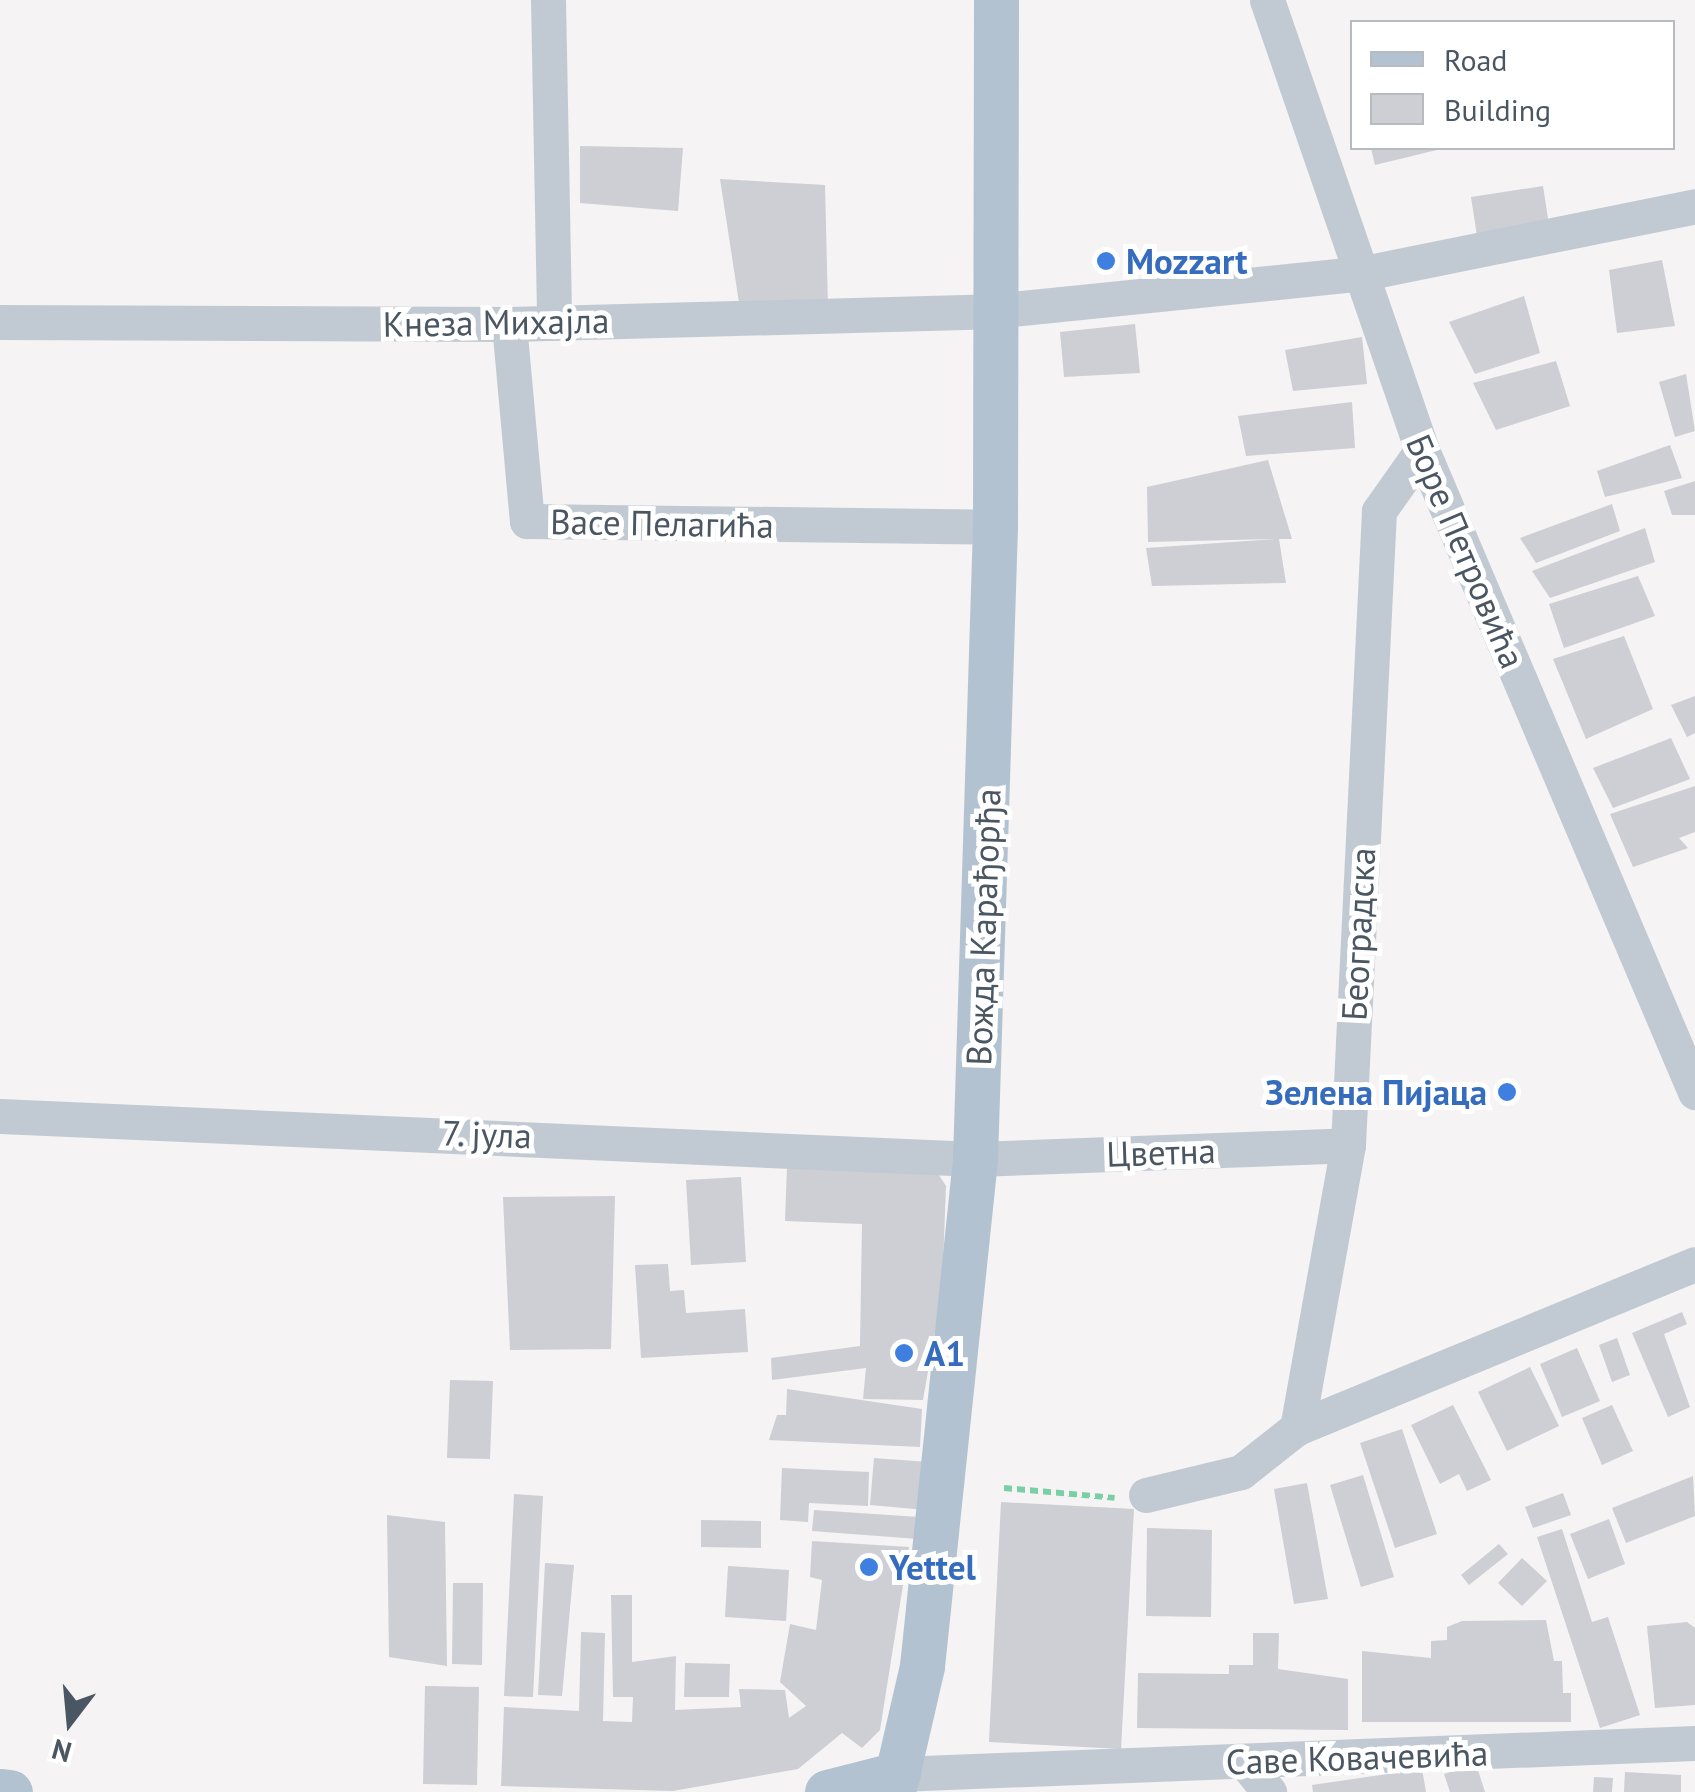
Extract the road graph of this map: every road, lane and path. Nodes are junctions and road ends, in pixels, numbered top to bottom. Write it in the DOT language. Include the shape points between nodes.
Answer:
graph roads {
  1 [pos="548,0"];
  2 [pos="996,0"];
  3 [pos="1266,0"];
  4 [pos="1695,206"];
  5 [pos="1359,274"];
  6 [pos="992,311"];
  7 [pos="0,322"];
  8 [pos="554,323"];
  9 [pos="509,324"];
  10 [pos="1422,450"];
  11 [pos="995,528"];
  12 [pos="1695,1092"];
  13 [pos="0,1116"];
  14 [pos="1348,1145"];
  15 [pos="975,1158"];
  16 [pos="1695,1264"];
  17 [pos="1297,1428"];
  18 [pos="1004,1488"];
  19 [pos="1146,1496"];
  20 [pos="1695,1743"];
  21 [pos="1244,1761"];
  22 [pos="896,1783"];
  23 [pos="0,1791"];
  24 [pos="10,1792"];
  25 [pos="827,1792"];
  26 [pos="1269,1792"];
  1 -- 8 [label="street"];
  2 -- 6 [label="main road, Вожда Карађорђа"];
  3 -- 5 [label="street, Боре Петровића"];
  4 -- 5 [label="street, Кнеза Михајла"];
  5 -- 6 [label="street, Кнеза Михајла"];
  5 -- 10 [label="street, Боре Петровића"];
  6 -- 8 [label="street, Кнеза Михајла"];
  6 -- 11 [label="main road, Вожда Карађорђа"];
  7 -- 9 [label="street, Кнеза Михајла"];
  8 -- 9 [label="street, Кнеза Михајла"];
  9 -- 11 [label="street, Васе Пелагића" via="527,521"];
  10 -- 12 [label="street, Боре Петровића"];
  10 -- 14 [label="street, Београдска" via="1379,511"];
  11 -- 15 [label="main road, Вожда Карађорђа"];
  13 -- 15 [label="street, 7. јула"];
  14 -- 15 [label="street, Цветна"];
  14 -- 17 [label="street, Београдска"];
  15 -- 22 [label="main road, Вожда Карађорђа" via="922,1666"];
  16 -- 17 [label="street"];
  17 -- 19 [label="street" via="1241,1472"];
  18 -- 19 [label="path"];
  20 -- 21 [label="street, Саве Ковачевића"];
  21 -- 22 [label="street, Саве Ковачевића"];
  21 -- 26 [label="street"];
  22 -- 25 [label="main road"];
  23 -- 24 [label="main road"];
}
